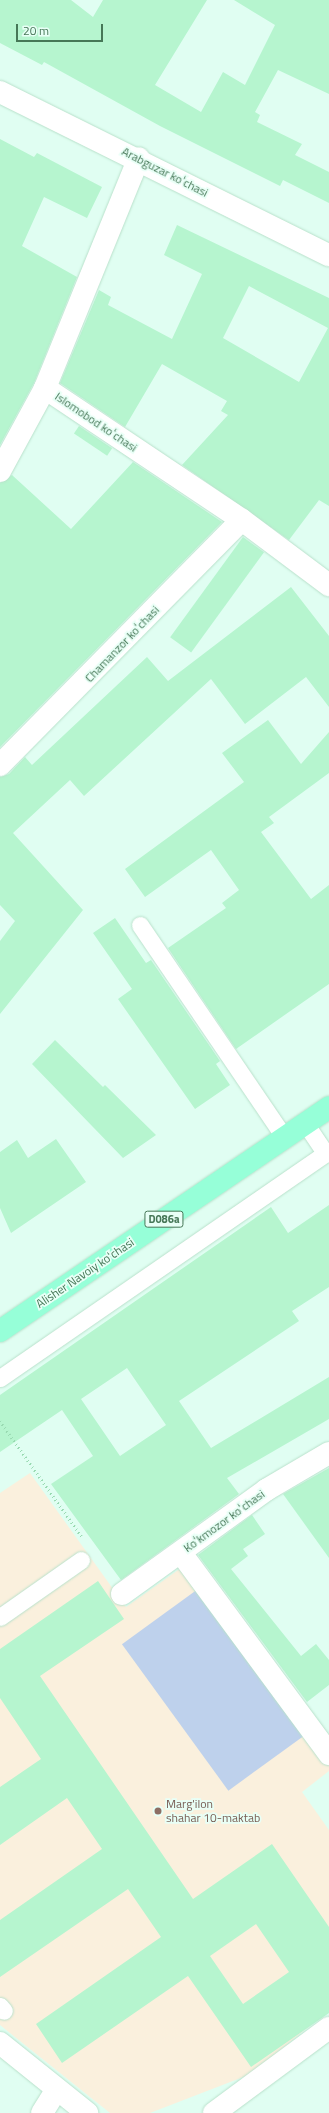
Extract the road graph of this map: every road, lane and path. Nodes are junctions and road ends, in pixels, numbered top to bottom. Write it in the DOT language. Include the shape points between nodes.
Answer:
graph roads {
  1 [pos="0,92"];
  2 [pos="139,158"];
  3 [pos="329,255"];
  4 [pos="45,388"];
  5 [pos="0,471"];
  6 [pos="242,520"];
  7 [pos="329,585"];
  8 [pos="0,765"];
  9 [pos="140,925"];
  10 [pos="329,1107"];
  11 [pos="305,1123"];
  12 [pos="284,1137"];
  13 [pos="327,1152"];
  14 [pos="0,1331"];
  15 [pos="0,1378"];
  16 [pos="0,1421"];
  17 [pos="329,1453"];
  18 [pos="86,1543"];
  19 [pos="181,1553"];
  20 [pos="82,1560"];
  21 [pos="122,1594"];
  22 [pos="0,1617"];
  23 [pos="329,1754"];
  24 [pos="329,2028"];
  25 [pos="0,2044"];
  26 [pos="57,2089"];
  27 [pos="42,2113"];
  28 [pos="87,2113"];
  29 [pos="214,2113"];
  1 -- 2 [label="street, Arabguzar koʻchasi"];
  2 -- 3 [label="street, Arabguzar koʻchasi"];
  2 -- 4 [label="street, Islomobod koʻchasi"];
  4 -- 5 [label="street"];
  4 -- 6 [label="street, Islomobod koʻchasi"];
  6 -- 7 [label="street, Islomobod koʻchasi"];
  6 -- 8 [label="street, Chamanzor koʻchasi"];
  9 -- 12 [label="lane"];
  10 -- 11 [label="main road, Alisher Navoiy koʻchasi / D086a"];
  11 -- 12 [label="main road, Alisher Navoiy koʻchasi / D086a"];
  11 -- 13 [label="lane"];
  12 -- 14 [label="main road, Alisher Navoiy koʻchasi / D086a"];
  13 -- 15 [label="lane"];
  16 -- 18 [label="path"];
  17 -- 19 [label="street, Koʻkmozor koʻchasi" via="266,1490"];
  19 -- 21 [label="street, Koʻkmozor koʻchasi"];
  19 -- 23 [label="street"];
  20 -- 22 [label="lane"];
  24 -- 29 [label="street"];
  25 -- 26 [label="street"];
  26 -- 27 [label="street"];
  26 -- 28 [label="street"];
}
